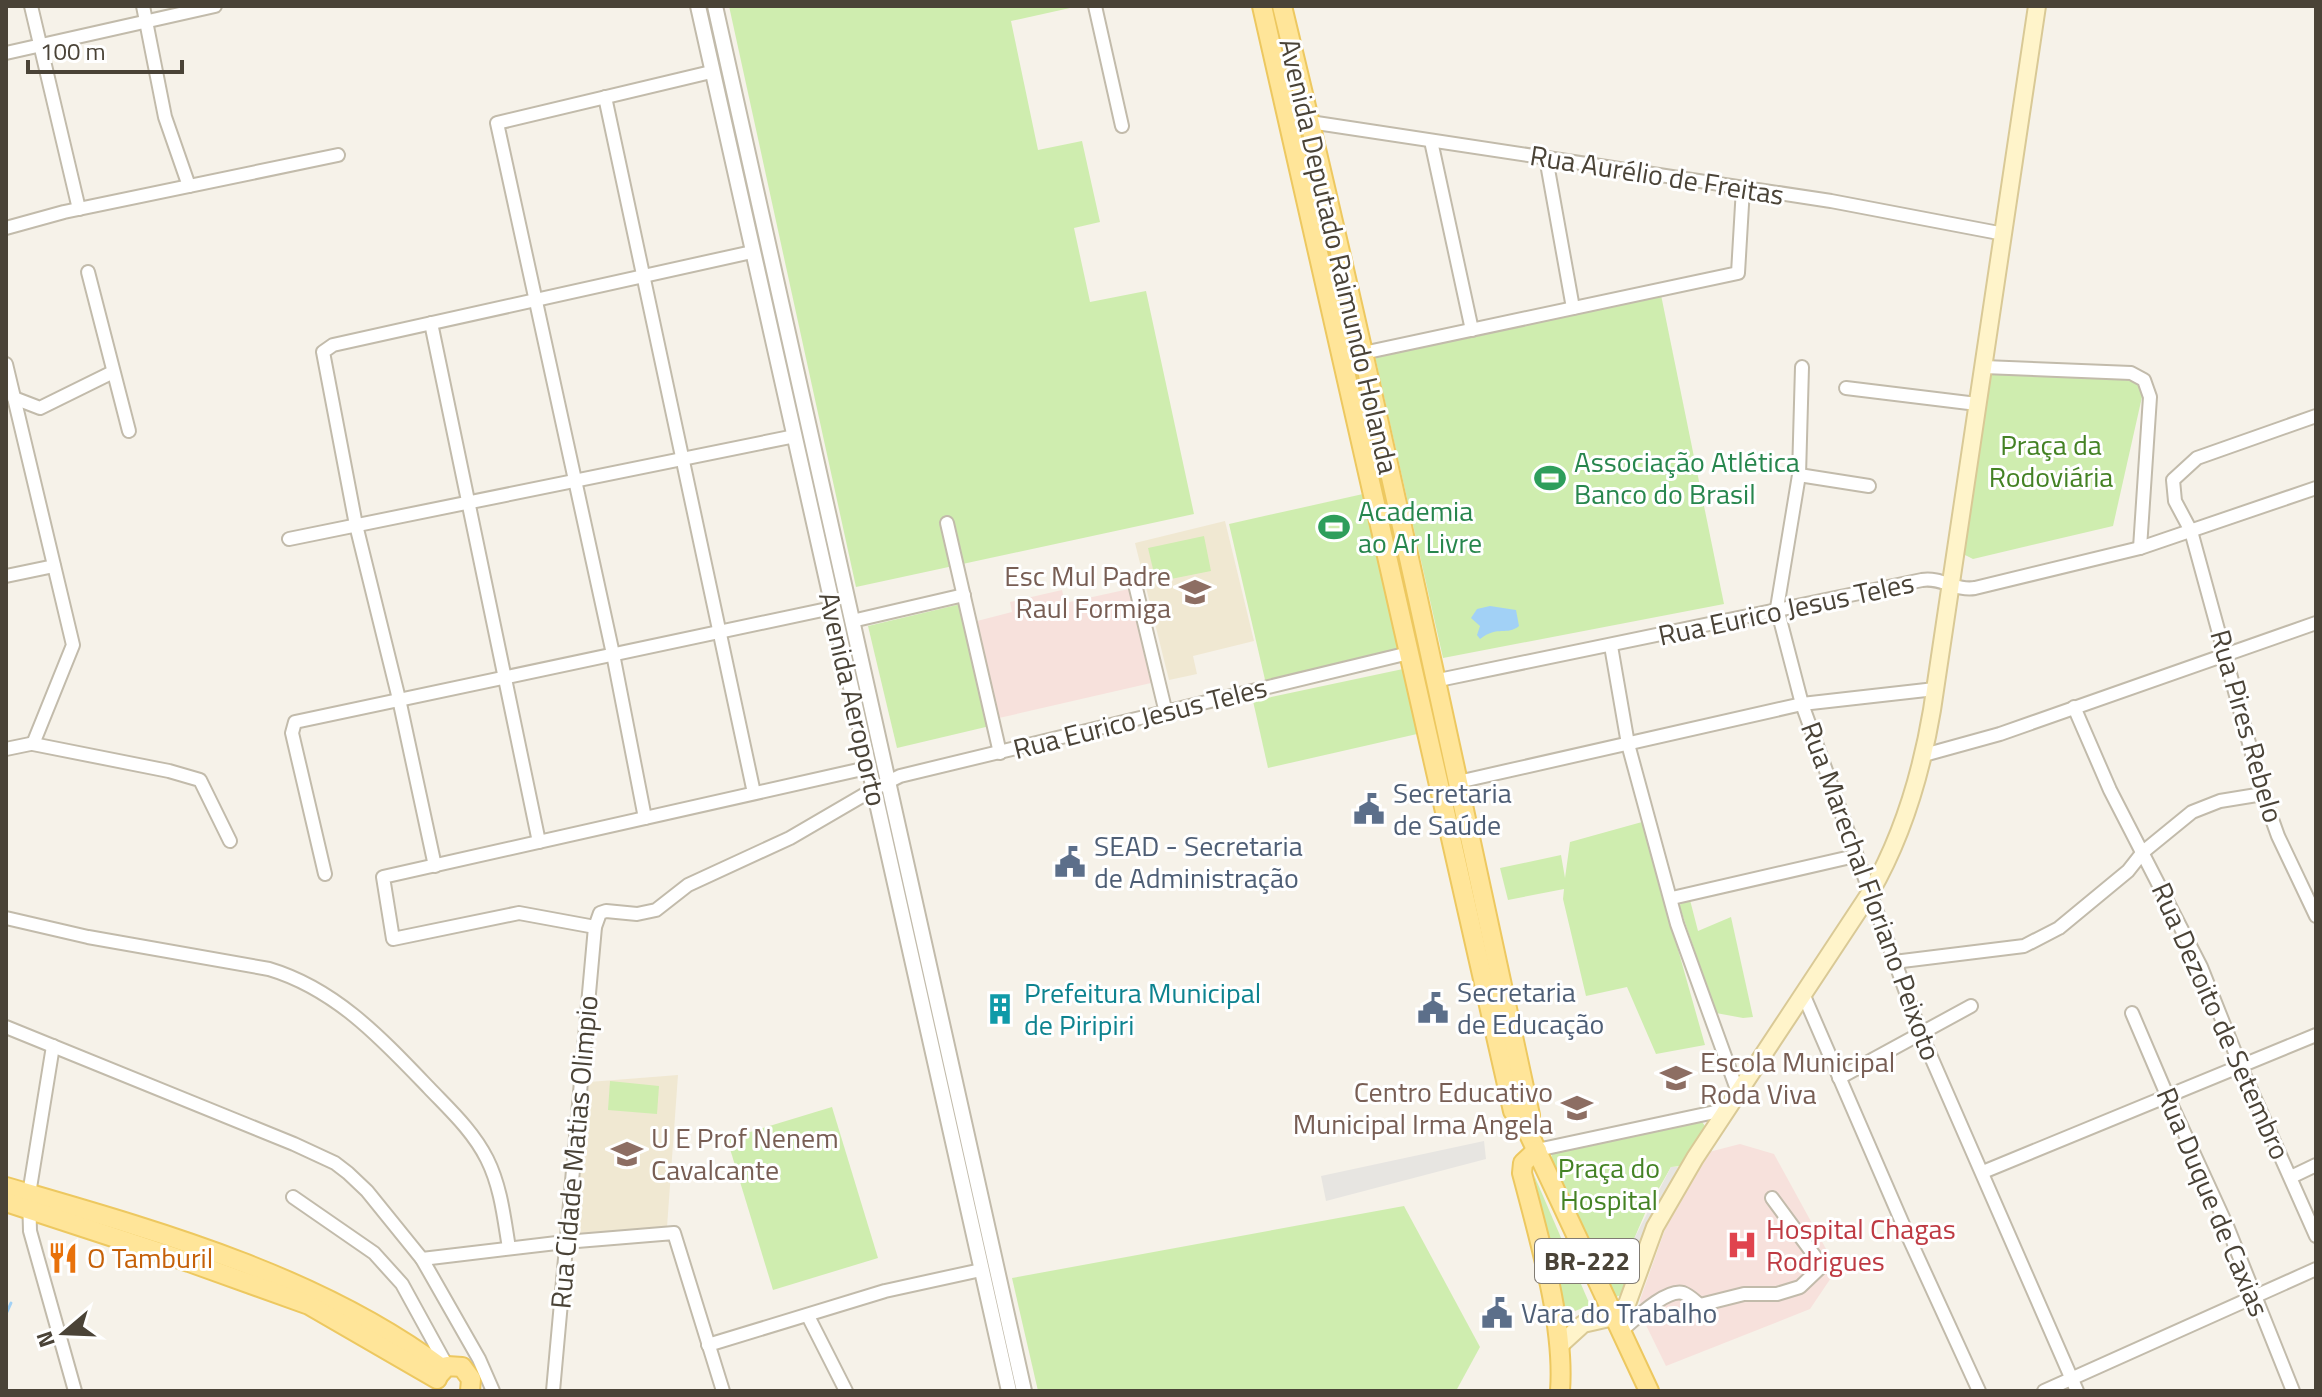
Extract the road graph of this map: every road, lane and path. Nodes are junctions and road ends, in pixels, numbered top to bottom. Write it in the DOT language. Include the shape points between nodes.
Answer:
graph roads {
  1 [pos="31,6"];
  2 [pos="143,6"];
  3 [pos="215,6"];
  4 [pos="698,6"];
  5 [pos="715,6"];
  6 [pos="1095,6"];
  7 [pos="1262,6"];
  8 [pos="1282,6"];
  9 [pos="2037,6"];
  10 [pos="147,22"];
  11 [pos="39,45"];
  12 [pos="6,53"];
  13 [pos="711,72"];
  14 [pos="605,97"];
  15 [pos="1310,122"];
  16 [pos="1122,126"];
  17 [pos="1431,141"];
  18 [pos="338,155"];
  19 [pos="1546,158"];
  20 [pos="189,186"];
  21 [pos="1743,188"];
  22 [pos="79,209"];
  23 [pos="6,228"];
  24 [pos="2004,234"];
  25 [pos="752,252"];
  26 [pos="88,272"];
  27 [pos="642,277"];
  28 [pos="536,300"];
  29 [pos="1573,308"];
  30 [pos="431,323"];
  31 [pos="1472,330"];
  32 [pos="1363,353"];
  33 [pos="6,364"];
  34 [pos="1802,367"];
  35 [pos="1984,367"];
  36 [pos="113,372"];
  37 [pos="1846,388"];
  38 [pos="14,398"];
  39 [pos="1977,404"];
  40 [pos="2316,416"];
  41 [pos="1378,419"];
  42 [pos="1357,422"];
  43 [pos="129,431"];
  44 [pos="795,436"];
  45 [pos="682,459"];
  46 [pos="1799,475"];
  47 [pos="575,481"];
  48 [pos="1869,486"];
  49 [pos="2316,488"];
  50 [pos="469,502"];
  51 [pos="947,523"];
  52 [pos="356,525"];
  53 [pos="2191,531"];
  54 [pos="289,539"];
  55 [pos="2140,548"];
  56 [pos="54,566"];
  57 [pos="6,576"];
  58 [pos="1134,580"];
  59 [pos="1950,587"];
  60 [pos="964,595"];
  61 [pos="832,608"];
  62 [pos="1777,608"];
  63 [pos="852,621"];
  64 [pos="2316,623"];
  65 [pos="719,631"];
  66 [pos="1611,646"];
  67 [pos="1409,653"];
  68 [pos="613,654"];
  69 [pos="2226,654"];
  70 [pos="504,677"];
  71 [pos="1434,681"];
  72 [pos="1935,689"];
  73 [pos="399,699"];
  74 [pos="1802,704"];
  75 [pos="2074,707"];
  76 [pos="1166,713"];
  77 [pos="34,744"];
  78 [pos="1628,744"];
  79 [pos="6,749"];
  80 [pos="1000,753"];
  81 [pos="1924,755"];
  82 [pos="867,768"];
  83 [pos="889,781"];
  84 [pos="1458,782"];
  85 [pos="874,789"];
  86 [pos="754,793"];
  87 [pos="2263,794"];
  88 [pos="645,818"];
  89 [pos="230,841"];
  90 [pos="539,842"];
  91 [pos="2143,852"];
  92 [pos="1855,856"];
  93 [pos="435,866"];
  94 [pos="325,874"];
  95 [pos="1870,893"];
  96 [pos="1672,898"];
  97 [pos="600,913"];
  98 [pos="2316,916"];
  99 [pos="6,918"];
  100 [pos="595,927"];
  101 [pos="1894,962"];
  102 [pos="1804,996"];
  103 [pos="1971,1006"];
  104 [pos="2132,1013"];
  105 [pos="6,1027"];
  106 [pos="1921,1034"];
  107 [pos="2316,1035"];
  108 [pos="53,1046"];
  109 [pos="2240,1065"];
  110 [pos="1839,1078"];
  111 [pos="2167,1095"];
  112 [pos="1734,1102"];
  113 [pos="1525,1121"];
  114 [pos="1537,1150"];
  115 [pos="2316,1165"];
  116 [pos="1983,1172"];
  117 [pos="2291,1177"];
  118 [pos="6,1187"];
  119 [pos="293,1197"];
  120 [pos="1772,1198"];
  121 [pos="29,1201"];
  122 [pos="6,1202"];
  123 [pos="2316,1236"];
  124 [pos="565,1242"];
  125 [pos="509,1248"];
  126 [pos="422,1259"];
  127 [pos="2316,1269"];
  128 [pos="981,1270"];
  129 [pos="2254,1296"];
  130 [pos="808,1316"];
  131 [pos="1556,1316"];
  132 [pos="1583,1324"];
  133 [pos="1617,1324"];
  134 [pos="708,1345"];
  135 [pos="1560,1345"];
  136 [pos="441,1376"];
  137 [pos="2075,1385"];
  138 [pos="474,1389"];
  139 [pos="75,1391"];
  140 [pos="493,1391"];
  141 [pos="553,1391"];
  142 [pos="723,1391"];
  143 [pos="846,1391"];
  144 [pos="1009,1391"];
  145 [pos="1024,1391"];
  146 [pos="1560,1391"];
  147 [pos="1649,1391"];
  148 [pos="1979,1391"];
  149 [pos="2044,1391"];
  150 [pos="2293,1391"];
  1 -- 11 [label="street"];
  2 -- 10 [label="street"];
  3 -- 10 [label="street"];
  4 -- 13 [label="street, Avenida Aeroporto"];
  5 -- 63 [label="street, Avenida Aeroporto"];
  6 -- 16 [label="street"];
  7 -- 42 [label="main road, Avenida Deputado Raimundo Holanda / BR-222"];
  8 -- 15 [label="main road, Avenida Deputado Raimundo Holanda / BR-222"];
  9 -- 24 [label="main road"];
  10 -- 11 [label="street"];
  10 -- 20 [label="street" via="165,117"];
  11 -- 12 [label="street"];
  11 -- 22 [label="street"];
  13 -- 14 [label="street"];
  13 -- 25 [label="street, Avenida Aeroporto"];
  14 -- 27 [label="street"];
  14 -- 28 [label="street" via="497,123"];
  15 -- 17 [label="street, Rua Aurélio de Freitas"];
  15 -- 32 [label="main road, Avenida Deputado Raimundo Holanda / BR-222"];
  17 -- 19 [label="street, Rua Aurélio de Freitas"];
  17 -- 31 [label="street"];
  18 -- 20 [label="street"];
  19 -- 21 [label="street, Rua Aurélio de Freitas"];
  19 -- 29 [label="street"];
  20 -- 22 [label="street"];
  21 -- 24 [label="street, Rua Aurélio de Freitas"];
  21 -- 29 [label="street" via="1738,273"];
  22 -- 23 [label="street"];
  24 -- 35 [label="main road"];
  25 -- 27 [label="street"];
  25 -- 44 [label="street, Avenida Aeroporto"];
  26 -- 36 [label="street"];
  27 -- 28 [label="street"];
  27 -- 45 [label="street"];
  28 -- 30 [label="street"];
  28 -- 47 [label="street"];
  29 -- 31 [label="street"];
  30 -- 50 [label="street"];
  30 -- 52 [label="street" via="333,345 323,352"];
  31 -- 32 [label="street"];
  32 -- 41 [label="main road, Avenida Deputado Raimundo Holanda / BR-222"];
  33 -- 38 [label="street"];
  34 -- 46 [label="street, Rua Marechal Floriano Peixoto"];
  35 -- 39 [label="main road"];
  35 -- 55 [label="street" via="2131,373 2144,380 2150,397"];
  36 -- 38 [label="street" via="40,408"];
  36 -- 43 [label="street"];
  37 -- 39 [label="street"];
  38 -- 56 [label="street"];
  39 -- 59 [label="main road"];
  40 -- 53 [label="street, Rua Pires Rebelo" via="2197,458 2179,472 2172,491"];
  41 -- 42 [label="main road"];
  41 -- 71 [label="main road, Avenida Deputado Raimundo Holanda / BR-222"];
  42 -- 67 [label="main road, Avenida Deputado Raimundo Holanda / BR-222"];
  44 -- 45 [label="street"];
  44 -- 61 [label="street, Avenida Aeroporto"];
  45 -- 47 [label="street"];
  45 -- 65 [label="street"];
  46 -- 48 [label="street"];
  46 -- 62 [label="street, Rua Marechal Floriano Peixoto"];
  47 -- 50 [label="street"];
  47 -- 68 [label="street"];
  49 -- 53 [label="street, Rua Eurico Jesus Teles"];
  50 -- 52 [label="street"];
  50 -- 70 [label="street"];
  51 -- 60 [label="street"];
  52 -- 54 [label="street"];
  52 -- 73 [label="street"];
  53 -- 55 [label="street, Rua Eurico Jesus Teles"];
  53 -- 69 [label="street, Rua Pires Rebelo"];
  55 -- 59 [label="street, Rua Eurico Jesus Teles" via="1975,588"];
  56 -- 57 [label="street"];
  56 -- 77 [label="street" via="73,645"];
  58 -- 76 [label="street"];
  59 -- 62 [label="street, Rua Eurico Jesus Teles" via="1933,578"];
  59 -- 72 [label="main road"];
  60 -- 63 [label="street"];
  60 -- 80 [label="street"];
  61 -- 65 [label="street"];
  61 -- 82 [label="street, Avenida Aeroporto"];
  62 -- 66 [label="street, Rua Eurico Jesus Teles"];
  62 -- 74 [label="street, Rua Marechal Floriano Peixoto"];
  63 -- 83 [label="street, Avenida Aeroporto"];
  64 -- 69 [label="street"];
  65 -- 68 [label="street"];
  65 -- 86 [label="street"];
  66 -- 71 [label="street, Rua Eurico Jesus Teles"];
  66 -- 78 [label="street"];
  67 -- 76 [label="street, Rua Eurico Jesus Teles"];
  67 -- 113 [label="main road, Avenida Deputado Raimundo Holanda / BR-222" via="1506,1085"];
  68 -- 70 [label="street"];
  68 -- 88 [label="street"];
  69 -- 75 [label="street"];
  69 -- 87 [label="street, Rua Pires Rebelo"];
  70 -- 73 [label="street"];
  70 -- 90 [label="street"];
  71 -- 84 [label="main road, Avenida Deputado Raimundo Holanda / BR-222"];
  72 -- 74 [label="street"];
  72 -- 81 [label="main road"];
  73 -- 93 [label="street"];
  73 -- 94 [label="street" via="302,719 291,728"];
  74 -- 78 [label="street"];
  74 -- 92 [label="street, Rua Marechal Floriano Peixoto"];
  75 -- 81 [label="street"];
  75 -- 91 [label="street, Rua Dezoito de Setembro"];
  76 -- 80 [label="street, Rua Eurico Jesus Teles"];
  77 -- 79 [label="street"];
  77 -- 89 [label="street" via="200,780"];
  78 -- 84 [label="street"];
  78 -- 96 [label="street"];
  80 -- 83 [label="street, Rua Eurico Jesus Teles"];
  81 -- 95 [label="main road" via="1903,825"];
  82 -- 85 [label="street, Avenida Aeroporto"];
  82 -- 86 [label="street"];
  83 -- 85 [label="street, Rua Eurico Jesus Teles"];
  83 -- 145 [label="street, Avenida Aeroporto"];
  84 -- 113 [label="main road, Avenida Deputado Raimundo Holanda / BR-222"];
  85 -- 97 [label="street, Rua Eurico Jesus Teles" via="790,838 688,885 656,910"];
  85 -- 128 [label="street, Avenida Aeroporto"];
  86 -- 88 [label="street"];
  87 -- 91 [label="street" via="2192,812"];
  87 -- 98 [label="street, Rua Pires Rebelo"];
  88 -- 90 [label="street"];
  90 -- 93 [label="street"];
  91 -- 101 [label="street" via="2128,871 2059,928 2024,946"];
  91 -- 109 [label="street, Rua Dezoito de Setembro" via="2201,967"];
  92 -- 95 [label="street, Rua Marechal Floriano Peixoto"];
  92 -- 96 [label="street"];
  93 -- 100 [label="street" via="383,877 393,939 519,913"];
  95 -- 101 [label="street, Rua Marechal Floriano Peixoto"];
  95 -- 102 [label="main road"];
  96 -- 112 [label="street"];
  97 -- 100 [label="street, Rua Cidade Matias Olimpio"];
  99 -- 125 [label="street" via="269,969 319,990 366,1023 477,1141 495,1177"];
  100 -- 124 [label="street, Rua Cidade Matias Olimpio"];
  101 -- 106 [label="street, Rua Marechal Floriano Peixoto"];
  102 -- 110 [label="street"];
  102 -- 112 [label="main road"];
  103 -- 106 [label="street"];
  104 -- 111 [label="street, Rua Duque de Caxias"];
  105 -- 108 [label="street"];
  106 -- 110 [label="street"];
  106 -- 116 [label="street, Rua Marechal Floriano Peixoto"];
  107 -- 109 [label="street"];
  108 -- 121 [label="street"];
  108 -- 126 [label="street" via="335,1163 367,1191"];
  109 -- 111 [label="street"];
  109 -- 117 [label="street, Rua Dezoito de Setembro"];
  110 -- 148 [label="street"];
  111 -- 116 [label="street"];
  111 -- 129 [label="street, Rua Duque de Caxias"];
  112 -- 114 [label="street"];
  112 -- 133 [label="main road" via="1655,1227"];
  113 -- 114 [label="main road, BR-222"];
  114 -- 131 [label="main road" via="1523,1163 1522,1173"];
  114 -- 133 [label="main road, BR-222"];
  115 -- 117 [label="street"];
  116 -- 137 [label="street, Rua Marechal Floriano Peixoto"];
  117 -- 123 [label="street, Rua Dezoito de Setembro"];
  118 -- 121 [label="main road"];
  119 -- 136 [label="street" via="374,1253 402,1284"];
  120 -- 133 [label="street" via="1822,1266 1800,1287 1700,1305 1676,1293"];
  121 -- 122 [label="main road"];
  121 -- 136 [label="main road" via="309,1305"];
  121 -- 139 [label="street" via="30,1231"];
  124 -- 125 [label="street"];
  124 -- 134 [label="street" via="674,1233"];
  124 -- 141 [label="street, Rua Cidade Matias Olimpio"];
  125 -- 126 [label="street"];
  126 -- 140 [label="street"];
  127 -- 129 [label="street"];
  128 -- 130 [label="street" via="885,1291"];
  128 -- 144 [label="street, Avenida Aeroporto"];
  129 -- 137 [label="street"];
  129 -- 150 [label="street, Rua Duque de Caxias"];
  130 -- 134 [label="street"];
  130 -- 143 [label="street"];
  131 -- 132 [label="main road"];
  131 -- 135 [label="main road"];
  132 -- 133 [label="main road"];
  132 -- 135 [label="main road"];
  133 -- 147 [label="main road, BR-222"];
  134 -- 142 [label="street"];
  135 -- 146 [label="main road"];
  136 -- 138 [label="main road" via="457,1366 466,1370"];
  137 -- 149 [label="street"];
}
